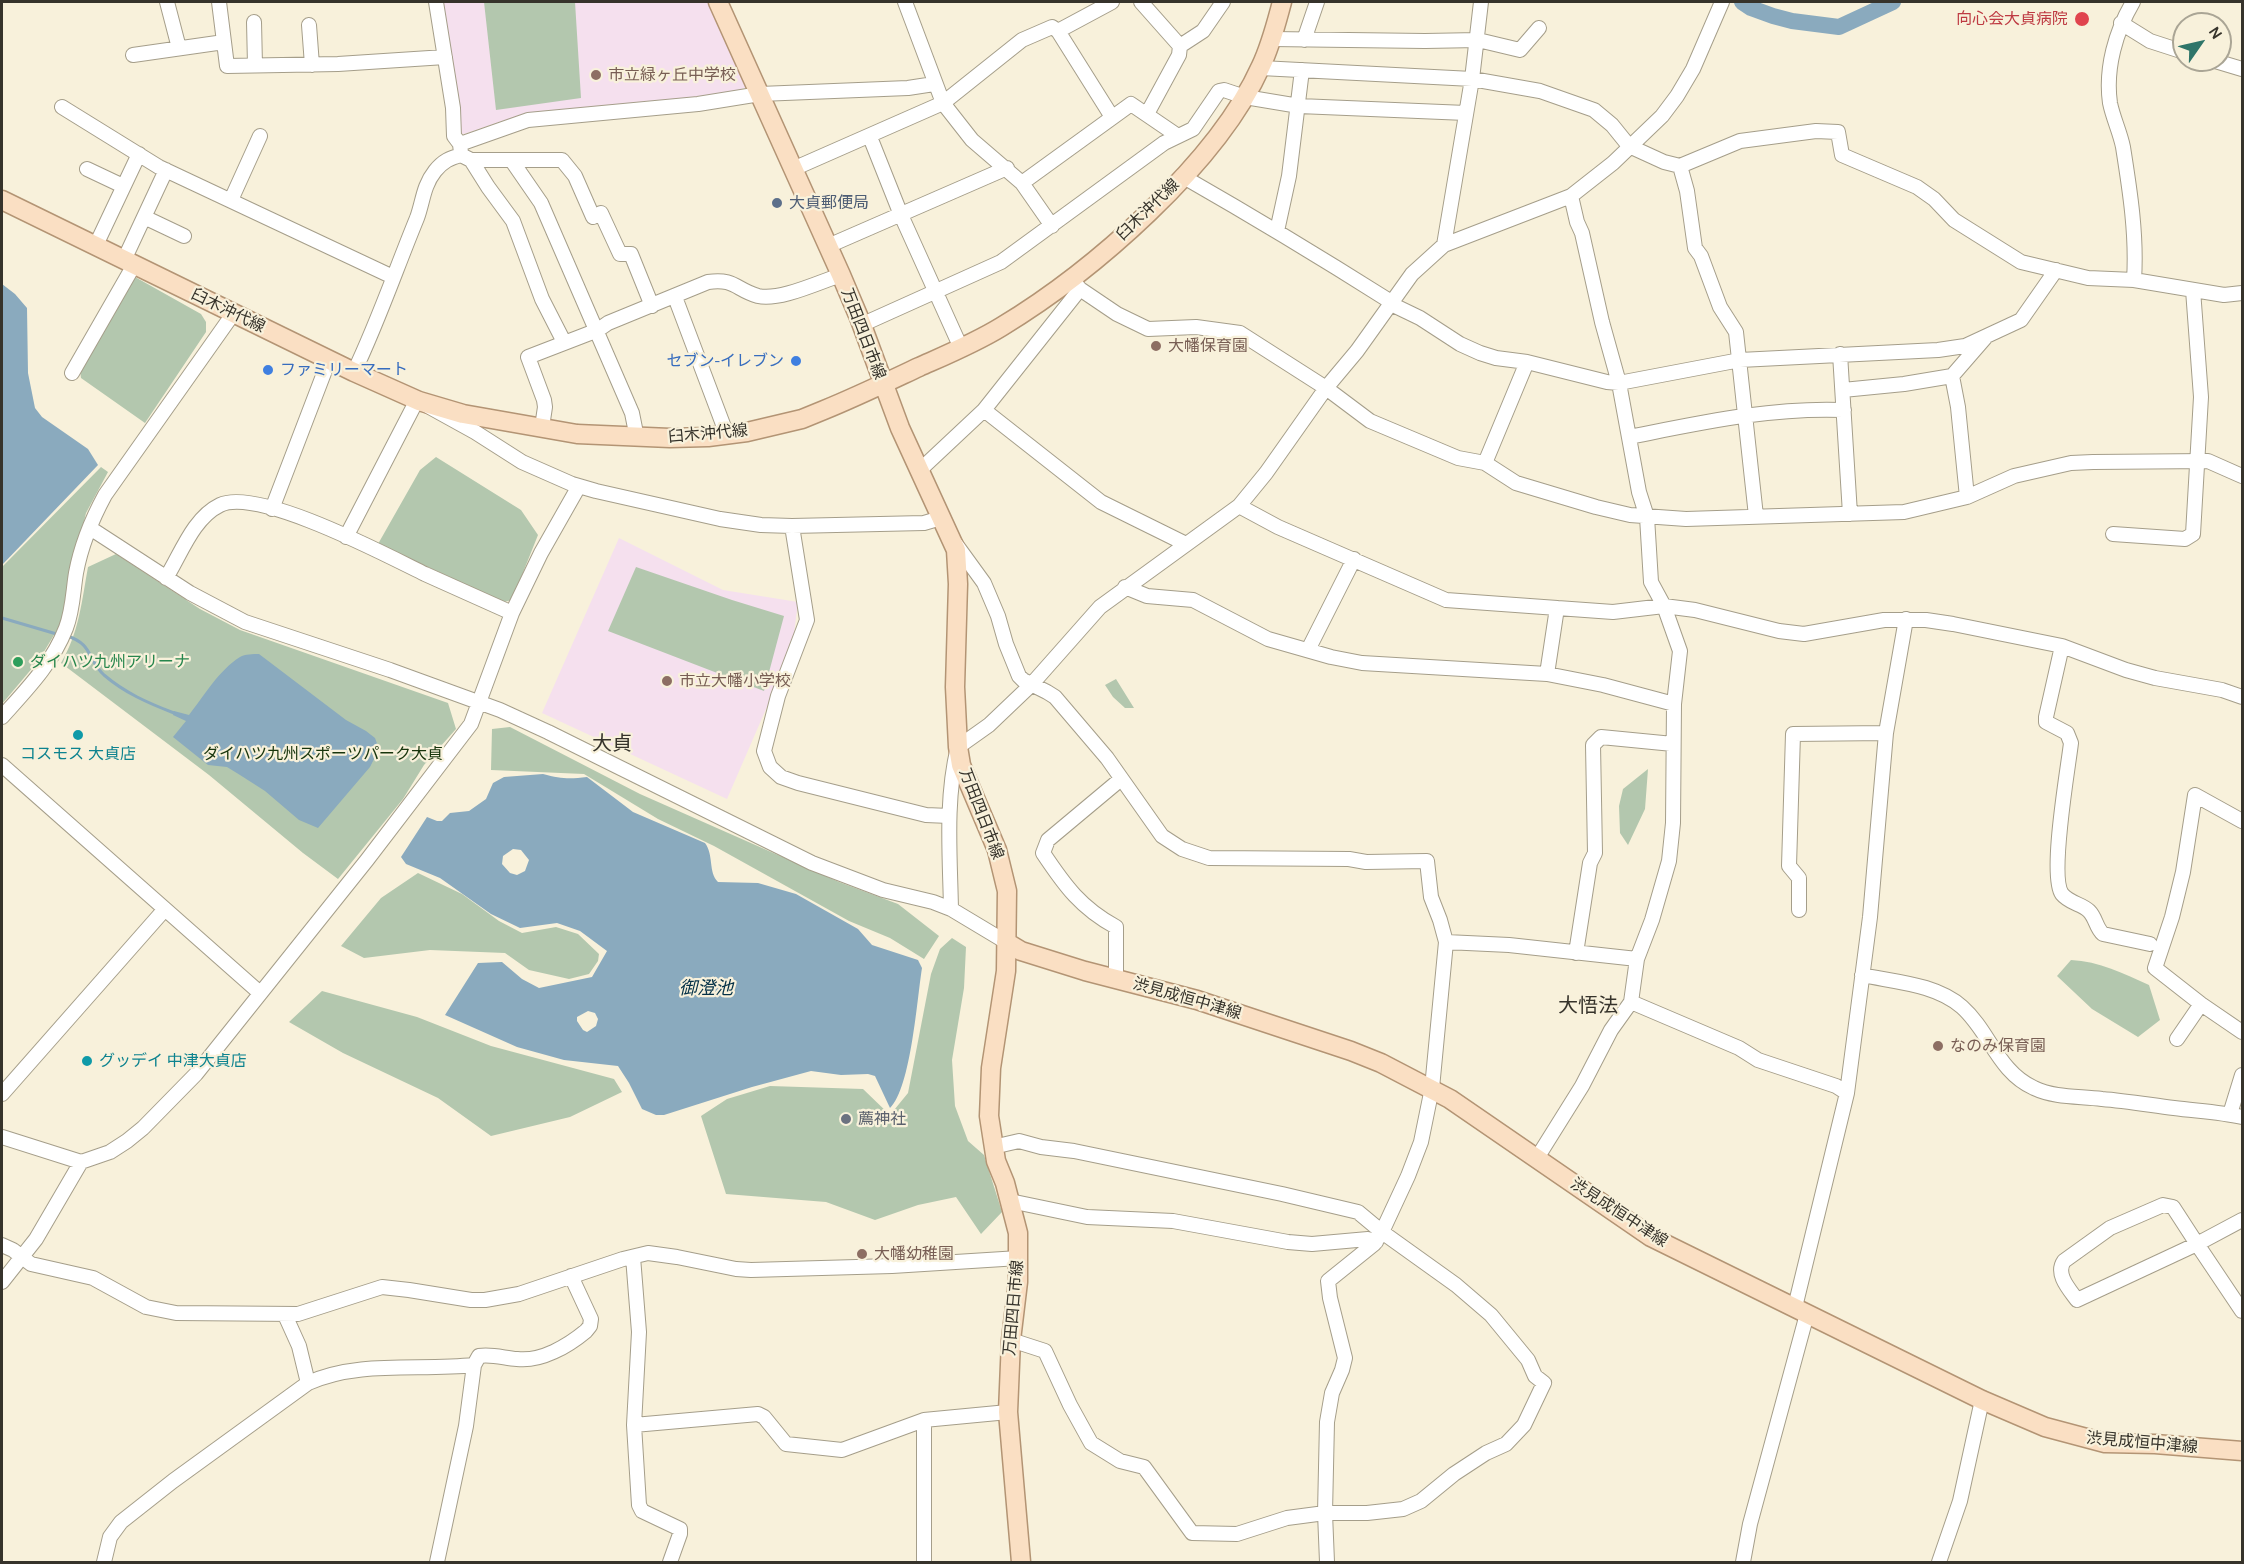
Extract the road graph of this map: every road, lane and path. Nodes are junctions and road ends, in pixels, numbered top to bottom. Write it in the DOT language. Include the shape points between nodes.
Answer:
graph roads {
  1 [pos="167,2"];
  2 [pos="219,2"];
  3 [pos="436,2"];
  4 [pos="718,2"];
  5 [pos="905,2"];
  6 [pos="1112,2"];
  7 [pos="1141,2"];
  8 [pos="1223,2"];
  9 [pos="1282,2"];
  10 [pos="1317,2"];
  11 [pos="1480,2"];
  12 [pos="1722,2"];
  13 [pos="2133,2"];
  14 [pos="254,22"];
  15 [pos="2121,22"];
  16 [pos="309,26"];
  17 [pos="1539,28"];
  18 [pos="1058,31"];
  19 [pos="1272,39"];
  20 [pos="1304,40"];
  21 [pos="1478,40"];
  22 [pos="224,42"];
  23 [pos="1180,46"];
  24 [pos="179,48"];
  25 [pos="2172,48"];
  26 [pos="133,55"];
  27 [pos="445,57"];
  28 [pos="255,65"];
  29 [pos="312,65"];
  30 [pos="1260,68"];
  31 [pos="1302,70"];
  32 [pos="1473,79"];
  33 [pos="934,84"];
  34 [pos="760,94"];
  35 [pos="1245,97"];
  36 [pos="943,103"];
  37 [pos="62,106"];
  38 [pos="1299,106"];
  39 [pos="1466,113"];
  40 [pos="1147,114"];
  41 [pos="1112,117"];
  42 [pos="260,136"];
  43 [pos="1178,136"];
  44 [pos="870,137"];
  45 [pos="1629,146"];
  46 [pos="464,153"];
  47 [pos="139,154"];
  48 [pos="512,161"];
  49 [pos="1680,166"];
  50 [pos="1007,168"];
  51 [pos="87,169"];
  52 [pos="793,169"];
  53 [pos="166,170"];
  54 [pos="1182,176"];
  55 [pos="1022,183"];
  56 [pos="123,186"];
  57 [pos="1571,196"];
  58 [pos="2,200"];
  59 [pos="231,200"];
  60 [pos="901,215"];
  61 [pos="144,217"];
  62 [pos="1052,226"];
  63 [pos="1278,231"];
  64 [pos="184,236"];
  65 [pos="96,245"];
  66 [pos="1444,245"];
  67 [pos="828,246"];
  68 [pos="129,262"];
  69 [pos="2056,270"];
  70 [pos="841,275"];
  71 [pos="393,277"];
  72 [pos="2134,280"];
  73 [pos="1075,284"];
  74 [pos="2193,290"];
  75 [pos="934,291"];
  76 [pos="2242,293"];
  77 [pos="675,297"];
  78 [pos="1391,304"];
  79 [pos="652,306"];
  80 [pos="232,314"];
  81 [pos="861,325"];
  82 [pos="598,330"];
  83 [pos="1987,337"];
  84 [pos="564,342"];
  85 [pos="961,348"];
  86 [pos="1840,354"];
  87 [pos="329,360"];
  88 [pos="1740,360"];
  89 [pos="1527,362"];
  90 [pos="354,372"];
  91 [pos="72,373"];
  92 [pos="1952,376"];
  93 [pos="1619,383"];
  94 [pos="882,384"];
  95 [pos="1326,388"];
  96 [pos="1843,390"];
  97 [pos="417,400"];
  98 [pos="984,410"];
  99 [pos="1844,410"];
  100 [pos="1745,415"];
  101 [pos="542,427"];
  102 [pos="728,435"];
  103 [pos="1629,437"];
  104 [pos="637,438"];
  105 [pos="2198,460"];
  106 [pos="1485,463"];
  107 [pos="920,470"];
  108 [pos="2242,476"];
  109 [pos="579,486"];
  110 [pos="1967,497"];
  111 [pos="1239,506"];
  112 [pos="272,509"];
  113 [pos="1850,514"];
  114 [pos="1755,516"];
  115 [pos="1647,517"];
  116 [pos="941,518"];
  117 [pos="792,526"];
  118 [pos="90,528"];
  119 [pos="2113,534"];
  120 [pos="346,537"];
  121 [pos="953,541"];
  122 [pos="1186,544"];
  123 [pos="1353,559"];
  124 [pos="166,578"];
  125 [pos="1125,588"];
  126 [pos="1664,606"];
  127 [pos="1557,608"];
  128 [pos="512,613"];
  129 [pos="1906,620"];
  130 [pos="2062,646"];
  131 [pos="1308,650"];
  132 [pos="1547,674"];
  133 [pos="1030,685"];
  134 [pos="2242,697"];
  135 [pos="480,704"];
  136 [pos="1674,704"];
  137 [pos="2,717"];
  138 [pos="1886,734"];
  139 [pos="1674,744"];
  140 [pos="958,747"];
  141 [pos="2,765"];
  142 [pos="1121,779"];
  143 [pos="949,816"];
  144 [pos="2242,821"];
  145 [pos="165,909"];
  146 [pos="951,909"];
  147 [pos="1798,910"];
  148 [pos="1006,942"];
  149 [pos="1446,942"];
  150 [pos="2150,944"];
  151 [pos="1576,953"];
  152 [pos="1637,959"];
  153 [pos="1862,975"];
  154 [pos="1116,979"];
  155 [pos="260,993"];
  156 [pos="1631,1002"];
  157 [pos="2201,1004"];
  158 [pos="2242,1032"];
  159 [pos="2177,1039"];
  160 [pos="2242,1075"];
  161 [pos="1432,1088"];
  162 [pos="1847,1093"];
  163 [pos="2,1094"];
  164 [pos="2236,1116"];
  165 [pos="2,1137"];
  166 [pos="993,1148"];
  167 [pos="1537,1158"];
  168 [pos="81,1162"];
  169 [pos="1010,1201"];
  170 [pos="2242,1220"];
  171 [pos="1379,1237"];
  172 [pos="2197,1244"];
  173 [pos="2,1245"];
  174 [pos="23,1257"];
  175 [pos="633,1257"];
  176 [pos="1019,1258"];
  177 [pos="571,1276"];
  178 [pos="2,1282"];
  179 [pos="1801,1310"];
  180 [pos="2242,1311"];
  181 [pos="285,1315"];
  182 [pos="1011,1340"];
  183 [pos="474,1365"];
  184 [pos="308,1383"];
  185 [pos="1982,1400"];
  186 [pos="1008,1412"];
  187 [pos="924,1420"];
  188 [pos="634,1425"];
  189 [pos="2242,1451"];
  190 [pos="1325,1513"];
  191 [pos="104,1563"];
  192 [pos="438,1563"];
  193 [pos="670,1563"];
  194 [pos="924,1563"];
  195 [pos="1021,1563"];
  196 [pos="1327,1563"];
  197 [pos="1743,1563"];
  198 [pos="1939,1563"];
  1 -- 24 [label="street"];
  2 -- 22 [label="street"];
  3 -- 27 [label="street"];
  4 -- 34 [label="main road, 万田四日市線"];
  5 -- 33 [label="street"];
  6 -- 18 [label="street"];
  7 -- 23 [label="street"];
  8 -- 23 [label="street" via="1203,31"];
  9 -- 19 [label="main road, 臼木沖代線"];
  10 -- 20 [label="street"];
  11 -- 21 [label="street"];
  12 -- 45 [label="street" via="1677,96 1662,116"];
  13 -- 15 [label="street"];
  14 -- 28 [label="street"];
  15 -- 25 [label="street" via="2150,41"];
  15 -- 72 [label="street" via="2109,91 2130,196"];
  16 -- 29 [label="street"];
  17 -- 21 [label="street" via="1520,51"];
  18 -- 36 [label="street" via="1052,27 1022,40"];
  18 -- 41 [label="street"];
  19 -- 20 [label="street"];
  19 -- 30 [label="main road, 臼木沖代線"];
  20 -- 21 [label="street"];
  21 -- 32 [label="street"];
  22 -- 24 [label="street"];
  22 -- 28 [label="street" via="227,66"];
  23 -- 40 [label="street" via="1179,55"];
  24 -- 26 [label="street"];
  27 -- 29 [label="street"];
  27 -- 46 [label="street" via="454,136"];
  28 -- 29 [label="street"];
  30 -- 31 [label="street"];
  30 -- 35 [label="main road, 臼木沖代線"];
  31 -- 32 [label="street"];
  31 -- 38 [label="street"];
  32 -- 39 [label="street"];
  32 -- 45 [label="street" via="1540,91 1594,110"];
  33 -- 34 [label="street"];
  33 -- 36 [label="street"];
  34 -- 46 [label="street" via="698,104 528,120"];
  34 -- 52 [label="main road, 万田四日市線"];
  35 -- 38 [label="street"];
  35 -- 43 [label="street" via="1219,91 1193,129"];
  35 -- 54 [label="main road, 臼木沖代線"];
  36 -- 44 [label="street"];
  36 -- 50 [label="street" via="972,140"];
  37 -- 47 [label="street"];
  38 -- 39 [label="street"];
  38 -- 63 [label="street"];
  39 -- 66 [label="street"];
  40 -- 41 [label="street" via="1131,104"];
  40 -- 43 [label="street"];
  41 -- 55 [label="street"];
  42 -- 59 [label="street"];
  43 -- 62 [label="street"];
  44 -- 52 [label="street"];
  44 -- 60 [label="street"];
  45 -- 49 [label="street"];
  45 -- 57 [label="street"];
  46 -- 48 [label="street"];
  46 -- 71 [label="street" via="447,159 434,172"];
  46 -- 84 [label="street" via="513,221 542,299"];
  47 -- 53 [label="street"];
  47 -- 56 [label="street"];
  48 -- 79 [label="street" via="562,160 575,176 593,216 601,213 620,254 631,254"];
  48 -- 82 [label="street" via="541,203"];
  49 -- 69 [label="street" via="1740,141 1816,131 1838,132 1842,155 1917,187 1954,220 2021,262"];
  49 -- 88 [label="street" via="1695,248 1720,307 1736,332"];
  50 -- 55 [label="street"];
  50 -- 60 [label="street"];
  51 -- 56 [label="street"];
  52 -- 67 [label="main road, 万田四日市線"];
  53 -- 59 [label="street"];
  53 -- 61 [label="street"];
  54 -- 63 [label="street"];
  54 -- 73 [label="main road, 臼木沖代線"];
  55 -- 62 [label="street"];
  56 -- 65 [label="street"];
  57 -- 66 [label="street"];
  57 -- 93 [label="street"];
  58 -- 65 [label="main road, 臼木沖代線"];
  59 -- 71 [label="street"];
  60 -- 67 [label="street"];
  60 -- 75 [label="street"];
  61 -- 64 [label="street"];
  61 -- 68 [label="street"];
  62 -- 75 [label="street" via="1001,262"];
  63 -- 78 [label="street"];
  65 -- 68 [label="main road, 臼木沖代線"];
  66 -- 78 [label="street" via="1412,274"];
  67 -- 70 [label="main road, 万田四日市線"];
  68 -- 80 [label="main road, 臼木沖代線"];
  68 -- 91 [label="street"];
  69 -- 72 [label="street" via="2088,278"];
  69 -- 83 [label="street" via="2021,320"];
  70 -- 77 [label="street" via="776,296 757,296 720,280"];
  70 -- 81 [label="main road, 万田四日市線"];
  71 -- 90 [label="street"];
  72 -- 74 [label="street"];
  73 -- 85 [label="main road, 臼木沖代線" via="1049,295"];
  73 -- 95 [label="street" via="1117,314 1148,329 1196,327 1240,333"];
  73 -- 98 [label="street"];
  74 -- 76 [label="street" via="2224,296"];
  74 -- 105 [label="street" via="2201,397"];
  75 -- 81 [label="street"];
  75 -- 85 [label="street"];
  77 -- 79 [label="street"];
  77 -- 102 [label="street"];
  78 -- 89 [label="street" via="1470,349"];
  78 -- 95 [label="street"];
  79 -- 82 [label="street"];
  80 -- 87 [label="main road, 臼木沖代線"];
  80 -- 118 [label="street" via="110,488"];
  81 -- 94 [label="main road, 万田四日市線"];
  82 -- 84 [label="street"];
  82 -- 104 [label="street" via="632,413"];
  83 -- 86 [label="street" via="1965,346 1938,350"];
  83 -- 92 [label="street"];
  84 -- 101 [label="street" via="528,357 544,400"];
  85 -- 94 [label="main road, 臼木沖代線"];
  86 -- 88 [label="street"];
  86 -- 96 [label="street"];
  87 -- 90 [label="main road, 臼木沖代線"];
  87 -- 112 [label="street"];
  88 -- 93 [label="street"];
  88 -- 100 [label="street"];
  89 -- 93 [label="street"];
  89 -- 106 [label="street"];
  90 -- 97 [label="main road, 臼木沖代線"];
  92 -- 96 [label="street"];
  92 -- 110 [label="street"];
  93 -- 103 [label="street"];
  94 -- 102 [label="main road, 臼木沖代線" via="802,419"];
  94 -- 107 [label="main road, 万田四日市線"];
  95 -- 106 [label="street" via="1370,421 1458,458"];
  95 -- 111 [label="street"];
  96 -- 99 [label="street"];
  97 -- 101 [label="main road, 臼木沖代線" via="463,414"];
  97 -- 109 [label="street" via="522,462"];
  97 -- 120 [label="street"];
  98 -- 107 [label="street"];
  98 -- 122 [label="street" via="1101,502"];
  99 -- 100 [label="street"];
  99 -- 113 [label="street"];
  100 -- 103 [label="street"];
  100 -- 114 [label="street"];
  101 -- 104 [label="main road, 臼木沖代線"];
  102 -- 104 [label="main road, 臼木沖代線"];
  103 -- 115 [label="street"];
  105 -- 108 [label="street"];
  105 -- 110 [label="street" via="2071,463 2014,476"];
  105 -- 119 [label="street" via="2190,537"];
  106 -- 115 [label="street" via="1516,483 1596,507"];
  107 -- 116 [label="main road, 万田四日市線"];
  109 -- 117 [label="street" via="720,519"];
  109 -- 128 [label="street"];
  110 -- 113 [label="street" via="1904,512"];
  111 -- 122 [label="street"];
  111 -- 123 [label="street"];
  112 -- 120 [label="street"];
  112 -- 124 [label="street" via="232,501 213,509 194,530"];
  113 -- 114 [label="street"];
  114 -- 115 [label="street"];
  115 -- 126 [label="street" via="1651,582"];
  116 -- 117 [label="street" via="924,523"];
  116 -- 121 [label="main road, 万田四日市線"];
  117 -- 143 [label="street" via="807,620 778,696 764,751 770,767 781,777 798,783 926,815"];
  118 -- 124 [label="street"];
  118 -- 137 [label="street" via="81,550 67,625 59,644 48,665"];
  120 -- 128 [label="street"];
  121 -- 133 [label="street" via="984,583 1019,676"];
  121 -- 140 [label="main road, 万田四日市線" via="958,584 954,687"];
  122 -- 125 [label="street"];
  123 -- 127 [label="street" via="1446,600"];
  123 -- 131 [label="street"];
  124 -- 135 [label="street" via="245,622"];
  125 -- 131 [label="street" via="1147,596 1193,600 1268,639"];
  125 -- 133 [label="street" via="1100,606"];
  126 -- 127 [label="street" via="1613,612"];
  126 -- 129 [label="street" via="1804,634"];
  126 -- 136 [label="street" via="1680,651"];
  127 -- 132 [label="street"];
  128 -- 135 [label="street"];
  129 -- 130 [label="street" via="1953,624"];
  129 -- 138 [label="street"];
  130 -- 134 [label="street" via="2126,670"];
  130 -- 150 [label="street" via="2046,717 2046,722 2067,733 2071,743 2059,848 2060,892 2089,910 2103,934"];
  131 -- 132 [label="street" via="1362,663"];
  132 -- 136 [label="street"];
  133 -- 140 [label="street" via="990,725"];
  133 -- 142 [label="street" via="1055,697"];
  135 -- 146 [label="street" via="548,732 812,863 883,890"];
  135 -- 155 [label="street" via="445,760"];
  136 -- 139 [label="street"];
  138 -- 147 [label="street" via="1793,734 1789,866 1799,878"];
  138 -- 153 [label="street"];
  139 -- 151 [label="street" via="1601,737 1593,745 1595,854 1590,863"];
  139 -- 152 [label="street" via="1669,861"];
  140 -- 143 [label="street"];
  140 -- 148 [label="main road, 万田四日市線" via="961,765 990,831 1003,874 1008,906"];
  141 -- 145 [label="street"];
  142 -- 149 [label="street" via="1162,836 1182,849 1209,858 1427,861 1431,897"];
  142 -- 154 [label="street" via="1048,840 1043,853 1081,904 1116,927"];
  143 -- 146 [label="street"];
  144 -- 157 [label="street" via="2195,795 2183,872 2155,968"];
  145 -- 155 [label="street"];
  145 -- 163 [label="street"];
  146 -- 148 [label="street"];
  148 -- 154 [label="main road, 渋見成恒中津線" via="1021,951"];
  148 -- 166 [label="main road, 万田四日市線" via="1006,970 989,1098"];
  149 -- 151 [label="street"];
  149 -- 161 [label="street"];
  151 -- 152 [label="street"];
  152 -- 156 [label="street"];
  153 -- 162 [label="street"];
  153 -- 164 [label="street" via="1943,994 1962,1007 2000,1061 2033,1088 2055,1095"];
  154 -- 161 [label="main road, 渋見成恒中津線" via="1197,1000 1351,1051"];
  155 -- 168 [label="street" via="196,1074 143,1128 110,1152"];
  156 -- 162 [label="street" via="1739,1048 1758,1060 1827,1082"];
  156 -- 167 [label="street"];
  157 -- 158 [label="street"];
  157 -- 159 [label="street"];
  160 -- 164 [label="street"];
  161 -- 167 [label="main road, 渋見成恒中津線"];
  161 -- 171 [label="street" via="1408,1176"];
  162 -- 179 [label="street"];
  165 -- 168 [label="street"];
  166 -- 169 [label="main road, 万田四日市線"];
  166 -- 171 [label="street" via="1019,1141 1282,1194 1358,1212"];
  167 -- 179 [label="main road, 渋見成恒中津線" via="1651,1237"];
  168 -- 174 [label="street"];
  169 -- 171 [label="street" via="1087,1217 1173,1221 1288,1242 1312,1244"];
  169 -- 176 [label="main road, 万田四日市線"];
  170 -- 172 [label="street"];
  171 -- 190 [label="street" via="1328,1281 1345,1358 1332,1393 1327,1422"];
  171 -- 190 [label="street" via="1456,1284 1491,1315 1528,1360 1541,1388 1524,1425 1506,1444 1454,1474 1421,1502 1403,1509"];
  172 -- 172 [label="street" via="2077,1300 2061,1273 2064,1261 2102,1234 2163,1205 2173,1207"];
  172 -- 180 [label="street"];
  173 -- 174 [label="street"];
  174 -- 178 [label="street"];
  174 -- 181 [label="street" via="31,1264 101,1281 156,1310"];
  175 -- 176 [label="street" via="663,1254 751,1270"];
  175 -- 177 [label="street"];
  175 -- 188 [label="street" via="639,1332"];
  176 -- 182 [label="main road, 万田四日市線"];
  177 -- 181 [label="street" via="519,1294 485,1300 382,1287 314,1310"];
  177 -- 183 [label="street" via="591,1319 586,1331 542,1357 519,1360 488,1354 479,1356"];
  179 -- 185 [label="main road, 渋見成恒中津線"];
  179 -- 197 [label="street"];
  181 -- 184 [label="street" via="299,1346"];
  182 -- 186 [label="main road, 万田四日市線"];
  182 -- 190 [label="street" via="1045,1351 1091,1443 1120,1461 1144,1467 1192,1533 1237,1534 1287,1518"];
  183 -- 184 [label="street" via="355,1370"];
  183 -- 192 [label="street" via="466,1426"];
  184 -- 191 [label="street" via="121,1522 110,1537"];
  185 -- 189 [label="main road, 渋見成恒中津線" via="2044,1427 2105,1443"];
  185 -- 198 [label="street" via="1960,1500"];
  186 -- 187 [label="street"];
  186 -- 195 [label="main road, 万田四日市線"];
  187 -- 188 [label="street" via="842,1450 786,1444 758,1414"];
  187 -- 194 [label="street"];
  188 -- 193 [label="street" via="639,1505 642,1511 680,1530"];
  190 -- 196 [label="street"];
}
